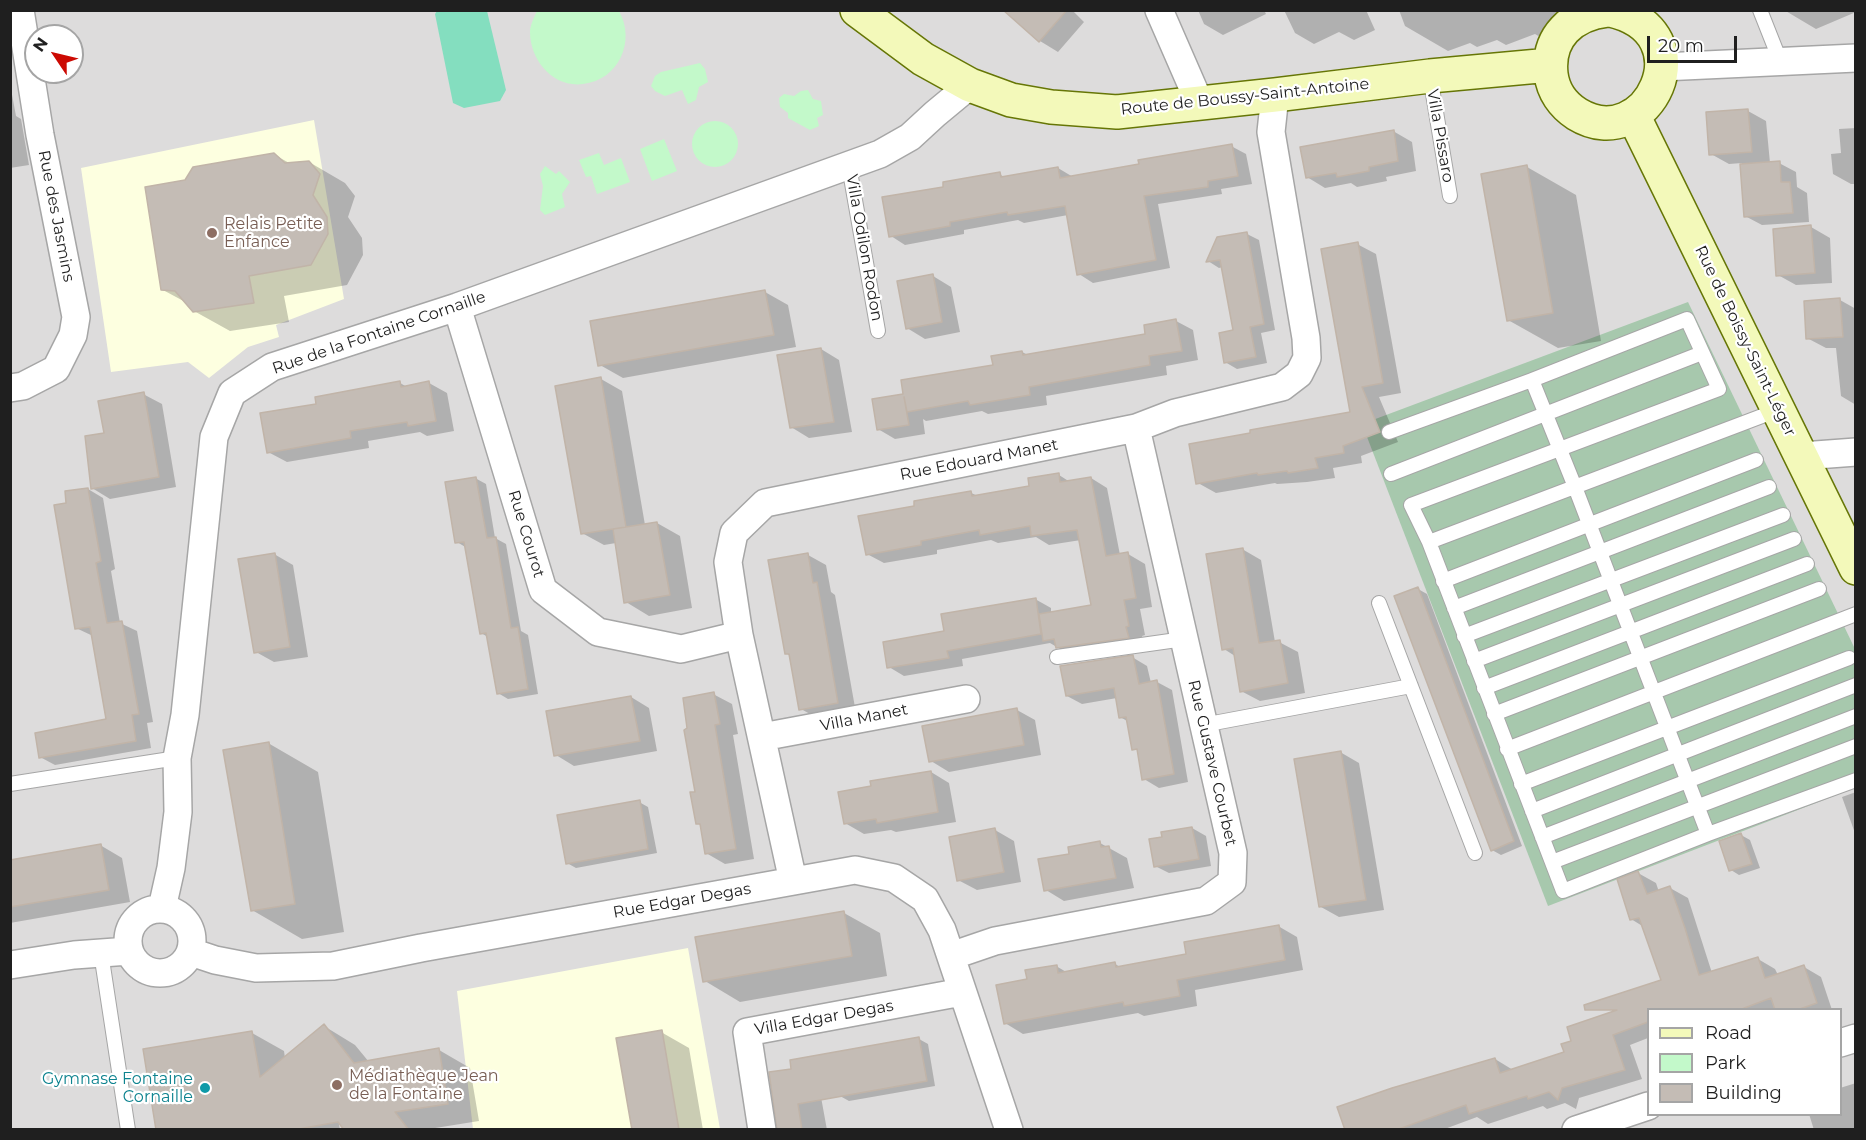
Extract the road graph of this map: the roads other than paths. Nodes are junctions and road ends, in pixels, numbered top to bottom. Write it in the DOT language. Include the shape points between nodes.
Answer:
graph roads {
  1 [pos="20,10"];
  2 [pos="857,10"];
  3 [pos="1159,10"];
  4 [pos="1760,10"];
  5 [pos="1600,11"];
  6 [pos="1856,58"];
  7 [pos="1781,63"];
  8 [pos="1550,65"];
  9 [pos="1662,67"];
  10 [pos="1430,76"];
  11 [pos="970,85"];
  12 [pos="1275,95"];
  13 [pos="1200,104"];
  14 [pos="1633,115"];
  15 [pos="849,166"];
  16 [pos="1450,196"];
  17 [pos="457,307"];
  18 [pos="878,331"];
  19 [pos="1702,352"];
  20 [pos="1532,380"];
  21 [pos="10,388"];
  22 [pos="1779,410"];
  23 [pos="1545,414"];
  24 [pos="1136,428"];
  25 [pos="1389,432"];
  26 [pos="1560,449"];
  27 [pos="1856,452"];
  28 [pos="1802,456"];
  29 [pos="1755,460"];
  30 [pos="1391,474"];
  31 [pos="1575,487"];
  32 [pos="1769,487"];
  33 [pos="1783,515"];
  34 [pos="1589,524"];
  35 [pos="1794,539"];
  36 [pos="1429,542"];
  37 [pos="1599,552"];
  38 [pos="1807,564"];
  39 [pos="1856,568"];
  40 [pos="1443,580"];
  41 [pos="1610,580"];
  42 [pos="1819,590"];
  43 [pos="1379,603"];
  44 [pos="1620,606"];
  45 [pos="1454,608"];
  46 [pos="1856,614"];
  47 [pos="1630,632"];
  48 [pos="740,635"];
  49 [pos="1464,636"];
  50 [pos="1184,639"];
  51 [pos="1057,657"];
  52 [pos="1849,658"];
  53 [pos="1640,659"];
  54 [pos="1474,661"];
  55 [pos="1411,686"];
  56 [pos="1856,686"];
  57 [pos="1484,688"];
  58 [pos="1653,693"];
  59 [pos="966,699"];
  60 [pos="1494,714"];
  61 [pos="1856,716"];
  62 [pos="1203,725"];
  63 [pos="1667,728"];
  64 [pos="762,737"];
  65 [pos="1856,746"];
  66 [pos="1507,749"];
  67 [pos="1677,754"];
  68 [pos="177,758"];
  69 [pos="1856,780"];
  70 [pos="1687,781"];
  71 [pos="10,784"];
  72 [pos="1521,784"];
  73 [pos="1697,807"];
  74 [pos="1532,811"];
  75 [pos="1707,834"];
  76 [pos="1542,837"];
  77 [pos="1475,853"];
  78 [pos="1552,862"];
  79 [pos="793,881"];
  80 [pos="162,908"];
  81 [pos="129,951"];
  82 [pos="101,952"];
  83 [pos="191,952"];
  84 [pos="951,956"];
  85 [pos="10,965"];
  86 [pos="962,992"];
  87 [pos="1647,1106"];
  88 [pos="128,1130"];
  89 [pos="762,1130"];
  90 [pos="1009,1130"];
  91 [pos="1575,1130"];
  1 -- 21 [label="street, Rue des Jasmins" via="76,317 74,335 56,369 23,386"];
  2 -- 11 [label="main road, Route de Boussy-Saint-Antoine" via="923,59"];
  3 -- 13 [label="street"];
  4 -- 7 [label="lane"];
  5 -- 8 [label="main road" via="1576,19 1562,31 1553,47"];
  5 -- 9 [label="main road" via="1626,14 1641,22 1660,51"];
  6 -- 7 [label="street"];
  7 -- 9 [label="street"];
  8 -- 10 [label="main road, Route de Boussy-Saint-Antoine"];
  8 -- 14 [label="main road" via="1558,97 1584,118 1618,121"];
  9 -- 14 [label="main road" via="1658,87 1648,103"];
  10 -- 12 [label="main road, Route de Boussy-Saint-Antoine"];
  10 -- 16 [label="lane, Villa Pissaro"];
  11 -- 13 [label="main road, Route de Boussy-Saint-Antoine" via="1011,100 1051,107 1117,112"];
  11 -- 15 [label="street, Rue de la Fontaine Cornaille" via="910,137"];
  12 -- 13 [label="main road, Route de Boussy-Saint-Antoine"];
  12 -- 24 [label="street, Rue Edouard Manet" via="1271,132 1307,358 1299,374 1282,387 1175,413"];
  14 -- 22 [label="main road, Rue de Boissy-Saint-Léger"];
  15 -- 17 [label="street, Rue de la Fontaine Cornaille"];
  15 -- 18 [label="lane, Villa Odilon Rodon"];
  17 -- 48 [label="street, Rue Courot" via="543,590 598,632 681,649"];
  17 -- 68 [label="street, Rue de la Fontaine Cornaille" via="272,367 232,393 213,437 185,715"];
  19 -- 20 [label="lane" via="1688,319"];
  19 -- 23 [label="lane"];
  19 -- 26 [label="lane" via="1719,389"];
  20 -- 23 [label="lane"];
  20 -- 25 [label="lane"];
  22 -- 28 [label="main road, Rue de Boissy-Saint-Léger"];
  22 -- 31 [label="lane"];
  23 -- 26 [label="lane"];
  23 -- 30 [label="lane"];
  24 -- 48 [label="street, Rue Edouard Manet" via="765,503 734,533 728,562"];
  24 -- 50 [label="street, Rue Gustave Courbet"];
  26 -- 31 [label="lane"];
  26 -- 36 [label="lane" via="1411,505"];
  27 -- 28 [label="street"];
  28 -- 39 [label="main road, Rue de Boissy-Saint-Léger"];
  29 -- 34 [label="lane"];
  31 -- 34 [label="lane"];
  31 -- 36 [label="lane"];
  32 -- 37 [label="lane"];
  33 -- 41 [label="lane"];
  34 -- 37 [label="lane"];
  34 -- 40 [label="lane"];
  35 -- 44 [label="lane"];
  36 -- 40 [label="lane"];
  37 -- 41 [label="lane"];
  37 -- 45 [label="lane"];
  38 -- 47 [label="lane"];
  40 -- 45 [label="lane"];
  41 -- 44 [label="lane"];
  41 -- 49 [label="lane"];
  42 -- 53 [label="lane"];
  43 -- 55 [label="lane"];
  44 -- 47 [label="lane"];
  44 -- 54 [label="lane"];
  45 -- 49 [label="lane"];
  46 -- 58 [label="lane"];
  47 -- 53 [label="lane"];
  47 -- 57 [label="lane"];
  48 -- 64 [label="street, Rue Edouard Manet"];
  49 -- 54 [label="lane"];
  50 -- 51 [label="lane"];
  50 -- 62 [label="street, Rue Gustave Courbet"];
  52 -- 63 [label="lane"];
  53 -- 58 [label="lane"];
  53 -- 60 [label="lane"];
  54 -- 57 [label="lane"];
  55 -- 62 [label="lane"];
  55 -- 77 [label="lane"];
  56 -- 67 [label="lane"];
  57 -- 60 [label="lane"];
  58 -- 63 [label="lane"];
  58 -- 66 [label="lane"];
  59 -- 64 [label="street, Villa Manet"];
  60 -- 66 [label="lane"];
  61 -- 70 [label="lane"];
  62 -- 84 [label="street, Rue Gustave Courbet" via="1233,853 1232,882 1206,901 995,941"];
  63 -- 67 [label="lane"];
  63 -- 72 [label="lane"];
  64 -- 79 [label="street, Rue Edouard Manet"];
  65 -- 73 [label="lane"];
  66 -- 72 [label="lane"];
  67 -- 70 [label="lane"];
  67 -- 74 [label="lane"];
  68 -- 71 [label="lane"];
  68 -- 80 [label="street, Rue de la Fontaine Cornaille" via="178,812"];
  69 -- 75 [label="lane"];
  70 -- 73 [label="lane"];
  70 -- 76 [label="lane"];
  72 -- 74 [label="lane"];
  73 -- 75 [label="lane"];
  73 -- 78 [label="lane"];
  74 -- 76 [label="lane"];
  75 -- 78 [label="lane" via="1563,891"];
  76 -- 78 [label="lane"];
  79 -- 83 [label="street, Rue Edgar Degas" via="333,966 256,968"];
  79 -- 84 [label="street, Rue Edgar Degas" via="855,870 894,878 925,899"];
  80 -- 81 [label="street" via="151,909 134,921"];
  80 -- 83 [label="street" via="188,922"];
  81 -- 82 [label="street"];
  81 -- 83 [label="street" via="141,967 160,973 179,968"];
  82 -- 85 [label="street"];
  82 -- 88 [label="lane"];
  84 -- 86 [label="street, Rue Edgar Degas"];
  86 -- 89 [label="street, Villa Edgar Degas" via="747,1032"];
  86 -- 90 [label="street, Rue Edgar Degas"];
  87 -- 91 [label="street"];
}
